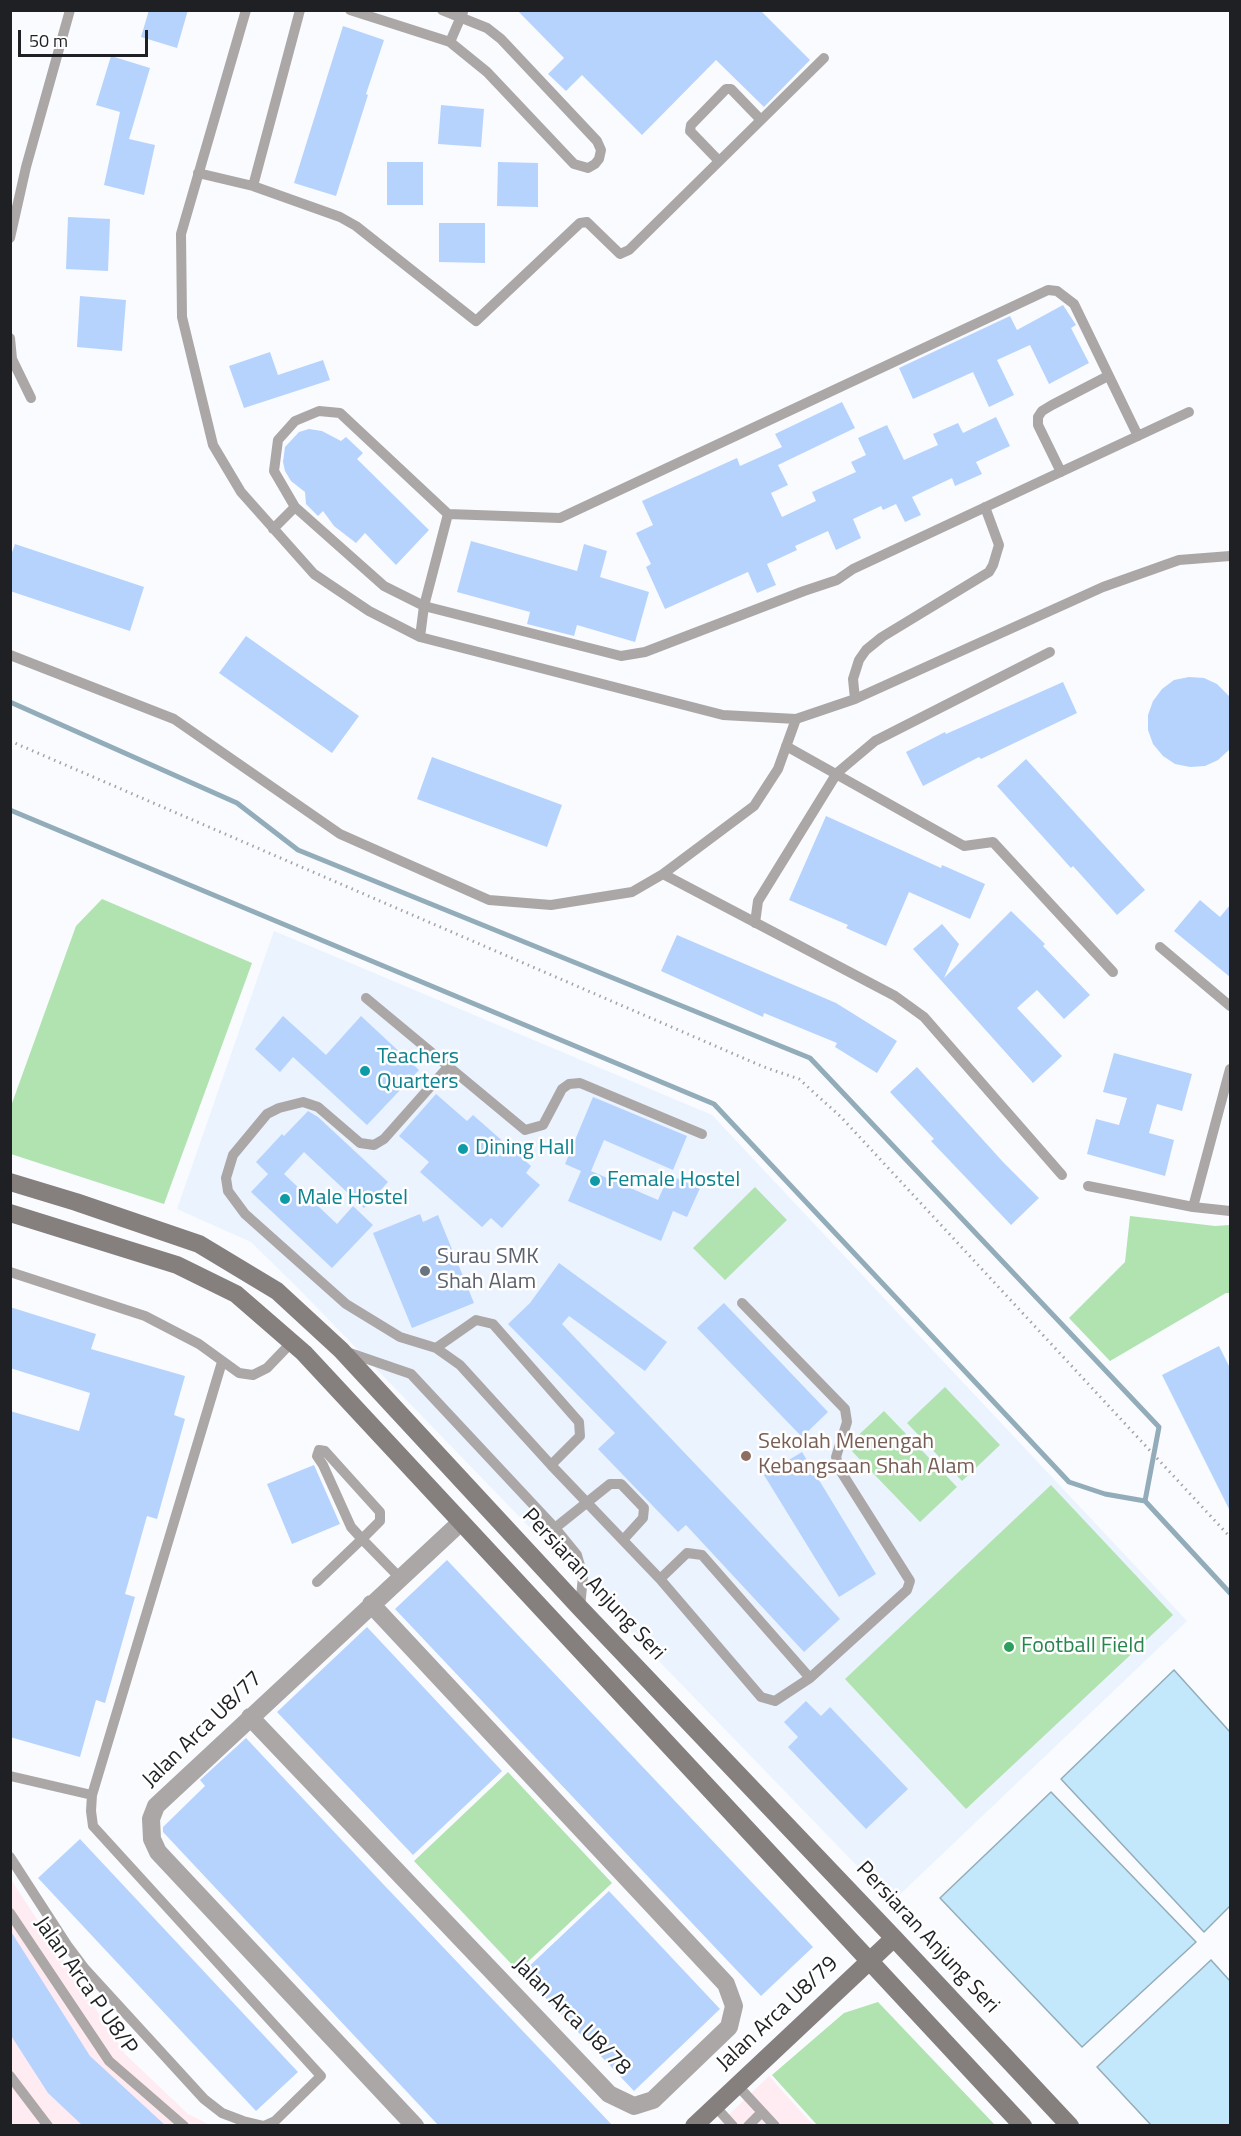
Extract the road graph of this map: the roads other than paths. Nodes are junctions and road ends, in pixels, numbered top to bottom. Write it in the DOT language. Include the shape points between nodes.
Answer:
graph roads {
  1 [pos="70,10"];
  2 [pos="246,10"];
  3 [pos="300,10"];
  4 [pos="350,10"];
  5 [pos="442,10"];
  6 [pos="462,14"];
  7 [pos="450,42"];
  8 [pos="824,58"];
  9 [pos="761,120"];
  10 [pos="719,161"];
  11 [pos="198,173"];
  12 [pos="253,186"];
  13 [pos="10,238"];
  14 [pos="10,338"];
  15 [pos="1108,376"];
  16 [pos="31,398"];
  17 [pos="1189,412"];
  18 [pos="1138,436"];
  19 [pos="1061,472"];
  20 [pos="295,507"];
  21 [pos="985,507"];
  22 [pos="448,514"];
  23 [pos="273,529"];
  24 [pos="1230,556"];
  25 [pos="424,606"];
  26 [pos="420,637"];
  27 [pos="1050,652"];
  28 [pos="10,655"];
  29 [pos="855,699"];
  30 [pos="796,719"];
  31 [pos="786,746"];
  32 [pos="837,773"];
  33 [pos="663,874"];
  34 [pos="755,923"];
  35 [pos="1160,947"];
  36 [pos="1113,972"];
  37 [pos="366,998"];
  38 [pos="1230,1006"];
  39 [pos="447,1068"];
  40 [pos="1230,1069"];
  41 [pos="702,1134"];
  42 [pos="1062,1175"];
  43 [pos="10,1182"];
  44 [pos="1088,1186"];
  45 [pos="1193,1207"];
  46 [pos="1230,1211"];
  47 [pos="10,1212"];
  48 [pos="10,1272"];
  49 [pos="742,1303"];
  50 [pos="292,1342"];
  51 [pos="436,1348"];
  52 [pos="341,1350"];
  53 [pos="222,1362"];
  54 [pos="551,1465"];
  55 [pos="587,1501"];
  56 [pos="460,1522"];
  57 [pos="555,1528"];
  58 [pos="362,1539"];
  59 [pos="623,1540"];
  60 [pos="400,1578"];
  61 [pos="660,1578"];
  62 [pos="317,1581"];
  63 [pos="370,1604"];
  64 [pos="580,1608"];
  65 [pos="810,1678"];
  66 [pos="250,1717"];
  67 [pos="10,1776"];
  68 [pos="92,1795"];
  69 [pos="10,1857"];
  70 [pos="10,1913"];
  71 [pos="894,1938"];
  72 [pos="869,1961"];
  73 [pos="10,2076"];
  74 [pos="737,2085"];
  75 [pos="715,2106"];
  76 [pos="762,2112"];
  77 [pos="48,2126"];
  78 [pos="184,2126"];
  79 [pos="264,2126"];
  80 [pos="415,2126"];
  81 [pos="694,2126"];
  82 [pos="734,2126"];
  83 [pos="748,2126"];
  84 [pos="775,2126"];
  85 [pos="1023,2126"];
  86 [pos="1070,2126"];
  1 -- 13 [label="lane"];
  2 -- 11 [label="lane"];
  3 -- 12 [label="lane"];
  4 -- 7 [label="lane"];
  5 -- 6 [label="lane"];
  6 -- 7 [label="lane"];
  6 -- 7 [label="lane" via="501,39 597,141 599,159 588,168 574,164 487,72"];
  8 -- 9 [label="lane"];
  9 -- 10 [label="lane"];
  9 -- 10 [label="lane" via="731,89 726,89 691,125 690,131"];
  10 -- 12 [label="lane" via="629,250 620,254 587,222 580,223 476,321 356,226"];
  11 -- 12 [label="lane"];
  11 -- 23 [label="lane" via="181,234 182,317 213,445 241,492"];
  14 -- 16 [label="lane" via="12,359"];
  15 -- 18 [label="lane"];
  15 -- 19 [label="lane" via="1052,405 1038,417 1038,425"];
  15 -- 22 [label="lane" via="1074,304 1057,291 1048,291 560,518"];
  17 -- 18 [label="lane"];
  18 -- 19 [label="lane"];
  19 -- 21 [label="lane"];
  20 -- 22 [label="lane" via="274,471 278,440 295,421 319,411 340,413"];
  20 -- 23 [label="lane"];
  20 -- 25 [label="lane" via="384,586"];
  21 -- 25 [label="lane" via="837,580 645,652 621,656"];
  21 -- 29 [label="lane" via="999,545 989,572 866,650 853,678"];
  22 -- 25 [label="lane"];
  23 -- 26 [label="lane" via="314,574 369,611"];
  24 -- 29 [label="lane" via="1179,560 1103,587"];
  25 -- 26 [label="lane"];
  26 -- 30 [label="lane" via="723,715"];
  27 -- 32 [label="lane" via="875,741"];
  28 -- 33 [label="lane" via="174,719 340,834 489,900 551,905 632,892"];
  29 -- 30 [label="lane"];
  30 -- 31 [label="lane"];
  31 -- 32 [label="lane"];
  31 -- 33 [label="lane" via="778,768 754,806"];
  32 -- 34 [label="lane" via="759,901"];
  32 -- 36 [label="lane" via="964,846 993,842"];
  33 -- 34 [label="lane"];
  34 -- 42 [label="lane" via="895,996 924,1017"];
  35 -- 38 [label="lane"];
  37 -- 39 [label="lane"];
  39 -- 41 [label="lane" via="525,1130 543,1125 562,1089 580,1083"];
  39 -- 51 [label="lane" via="384,1139 374,1144 360,1143 318,1107 303,1102 279,1108 267,1114 233,1155 226,1178 228,1191 245,1214 346,1304 400,1337"];
  40 -- 45 [label="lane"];
  43 -- 52 [label="street, Persiaran Anjung Seri" via="199,1244 277,1291"];
  44 -- 45 [label="lane"];
  45 -- 46 [label="lane"];
  47 -- 50 [label="street" via="177,1265 236,1294"];
  48 -- 53 [label="lane" via="145,1316 200,1344"];
  49 -- 65 [label="lane" via="845,1409 847,1422 836,1457 840,1470 910,1581 907,1590"];
  50 -- 53 [label="lane" via="267,1368 253,1375 239,1373"];
  50 -- 56 [label="street"];
  51 -- 54 [label="lane" via="460,1365"];
  51 -- 54 [label="lane" via="476,1320 493,1324 579,1422 580,1436"];
  52 -- 57 [label="lane" via="411,1374"];
  52 -- 64 [label="street, Persiaran Anjung Seri"];
  53 -- 68 [label="lane"];
  54 -- 55 [label="lane"];
  55 -- 57 [label="lane"];
  55 -- 59 [label="lane"];
  55 -- 59 [label="lane" via="610,1484 621,1484 644,1508 643,1518"];
  56 -- 60 [label="street, Jalan Arca U8/77"];
  56 -- 72 [label="street"];
  57 -- 64 [label="lane" via="577,1555 582,1576"];
  58 -- 58 [label="lane" via="351,1527 317,1456 319,1450 325,1451 380,1512 380,1521"];
  58 -- 60 [label="lane"];
  58 -- 62 [label="lane"];
  59 -- 61 [label="lane"];
  60 -- 63 [label="street, Jalan Arca U8/77"];
  61 -- 65 [label="lane" via="761,1696 776,1701"];
  61 -- 65 [label="lane" via="687,1553 702,1555"];
  63 -- 66 [label="street, Jalan Arca U8/77"];
  63 -- 66 [label="street, Jalan Arca U8/78" via="726,1984 734,2006 729,2027 653,2100 634,2106 609,2094"];
  64 -- 71 [label="street, Persiaran Anjung Seri"];
  66 -- 80 [label="street, Jalan Arca U8/77" via="156,1806 151,1819 152,1839 158,1852"];
  67 -- 68 [label="lane"];
  68 -- 79 [label="lane" via="93,1826 321,2076 275,2121"];
  69 -- 79 [label="lane" via="85,1969 204,2099 222,2113"];
  70 -- 78 [label="lane, Jalan Arca P U8/P" via="108,2061"];
  71 -- 72 [label="street, Jalan Arca U8/79"];
  71 -- 86 [label="street, Persiaran Anjung Seri"];
  72 -- 74 [label="street, Jalan Arca U8/79"];
  72 -- 85 [label="street"];
  73 -- 77 [label="lane"];
  74 -- 75 [label="street, Jalan Arca U8/79"];
  74 -- 76 [label="lane"];
  75 -- 81 [label="street, Jalan Arca U8/79"];
  75 -- 82 [label="lane"];
  76 -- 83 [label="lane"];
  76 -- 84 [label="lane"];
}
